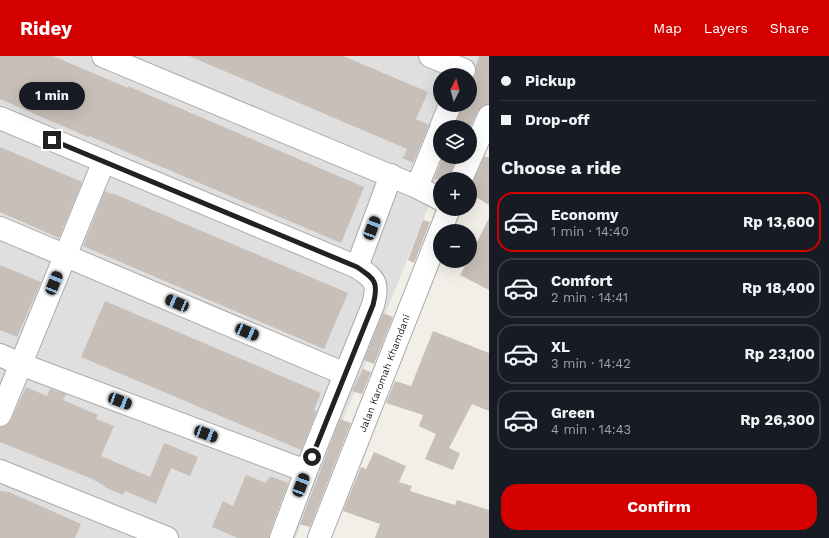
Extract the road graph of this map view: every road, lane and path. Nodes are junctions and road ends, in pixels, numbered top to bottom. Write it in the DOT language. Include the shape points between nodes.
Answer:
graph roads {
  1 [pos="103,56"];
  2 [pos="430,56"];
  3 [pos="466,67"];
  4 [pos="489,116"];
  5 [pos="0,118"];
  6 [pos="433,148"];
  7 [pos="104,161"];
  8 [pos="465,172"];
  9 [pos="391,175"];
  10 [pos="417,187"];
  11 [pos="433,195"];
  12 [pos="446,216"];
  13 [pos="0,228"];
  14 [pos="65,256"];
  15 [pos="357,267"];
  16 [pos="0,355"];
  17 [pos="20,364"];
  18 [pos="345,374"];
  19 [pos="0,415"];
  20 [pos="0,471"];
  21 [pos="306,471"];
  22 [pos="324,537"];
  23 [pos="167,538"];
  24 [pos="281,538"];
  1 -- 9 [label="street"];
  2 -- 3 [label="street"];
  4 -- 8 [label="street"];
  5 -- 7 [label="street"];
  6 -- 10 [label="street"];
  7 -- 14 [label="street"];
  7 -- 15 [label="street"];
  9 -- 10 [label="street"];
  9 -- 15 [label="street"];
  10 -- 11 [label="street"];
  12 -- 22 [label="street, Jalan Karomah Khamdani"];
  13 -- 14 [label="street"];
  14 -- 17 [label="street"];
  14 -- 18 [label="street"];
  15 -- 18 [label="street" via="375,282 376,296"];
  16 -- 17 [label="street"];
  17 -- 19 [label="street"];
  17 -- 21 [label="street"];
  18 -- 21 [label="street"];
  20 -- 23 [label="street"];
  21 -- 24 [label="street"];
}
